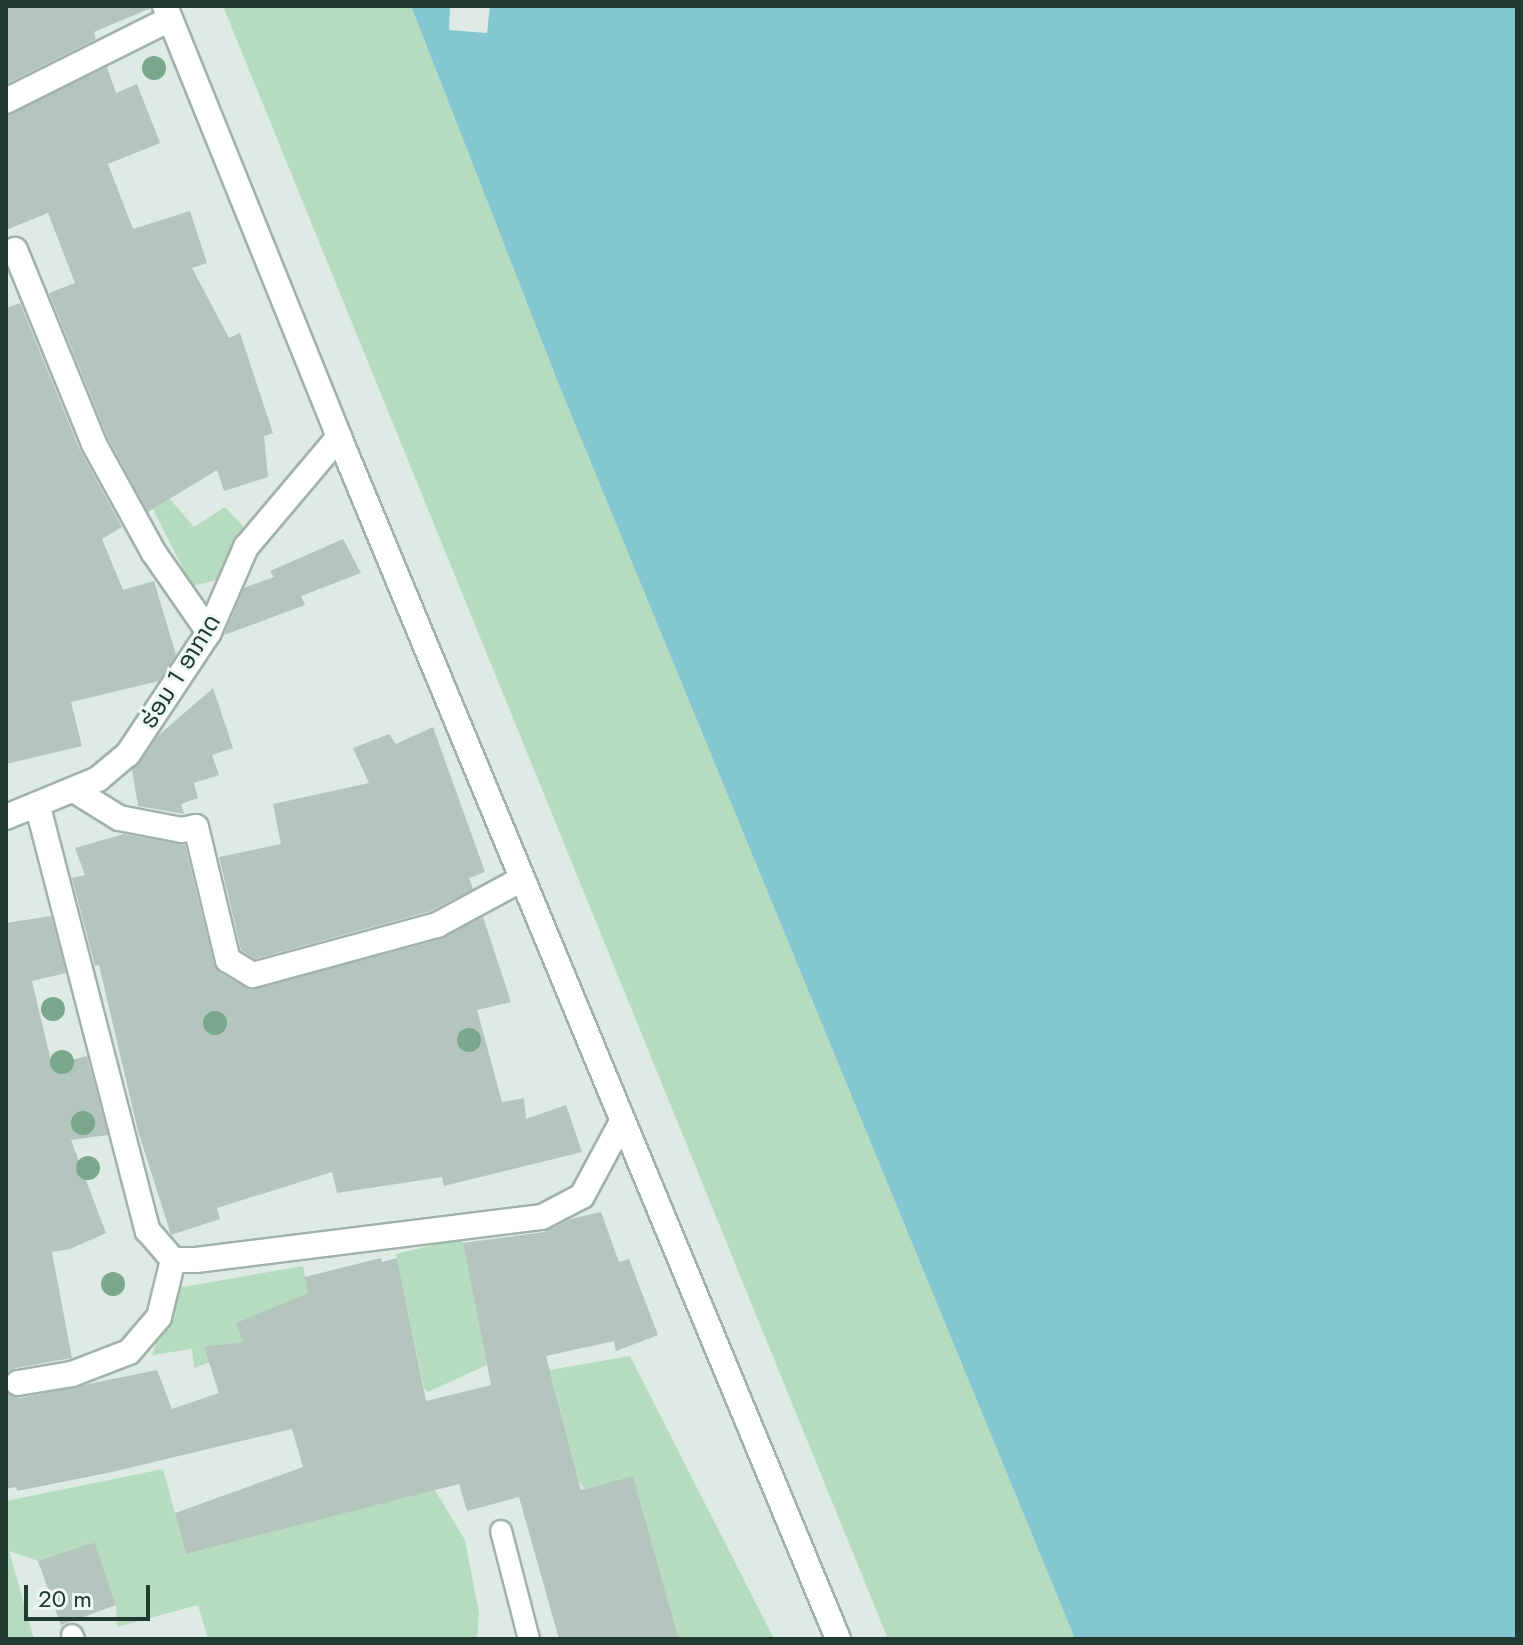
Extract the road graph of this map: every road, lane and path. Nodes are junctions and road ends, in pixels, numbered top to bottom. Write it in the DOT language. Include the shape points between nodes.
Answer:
graph roads {
  1 [pos="168,13"];
  2 [pos="6,101"];
  3 [pos="15,250"];
  4 [pos="339,437"];
  5 [pos="209,632"];
  6 [pos="74,790"];
  7 [pos="38,807"];
  8 [pos="6,817"];
  9 [pos="522,879"];
  10 [pos="623,1120"];
  11 [pos="173,1260"];
  12 [pos="18,1383"];
  13 [pos="501,1531"];
  14 [pos="529,1639"];
  15 [pos="838,1639"];
  1 -- 2 [label="street"];
  1 -- 4 [label="street"];
  3 -- 5 [label="street" via="94,444 154,553"];
  4 -- 5 [label="street, ຮ່ອມ 1 ອາກາດ" via="246,547"];
  4 -- 9 [label="street"];
  5 -- 6 [label="street, ຮ່ອມ 1 ອາກາດ" via="128,754 98,779"];
  6 -- 7 [label="street, ຮ່ອມ 1 ອາກາດ"];
  6 -- 9 [label="street" via="119,818 182,830 196,827 228,960 253,975 437,925"];
  7 -- 8 [label="street, ຮ່ອມ 1 ອາກາດ"];
  7 -- 11 [label="street" via="148,1231"];
  9 -- 10 [label="street"];
  10 -- 11 [label="street" via="582,1196 542,1217"];
  10 -- 15 [label="street"];
  11 -- 12 [label="street" via="159,1317 129,1352 72,1374"];
  13 -- 14 [label="lane"];
}
